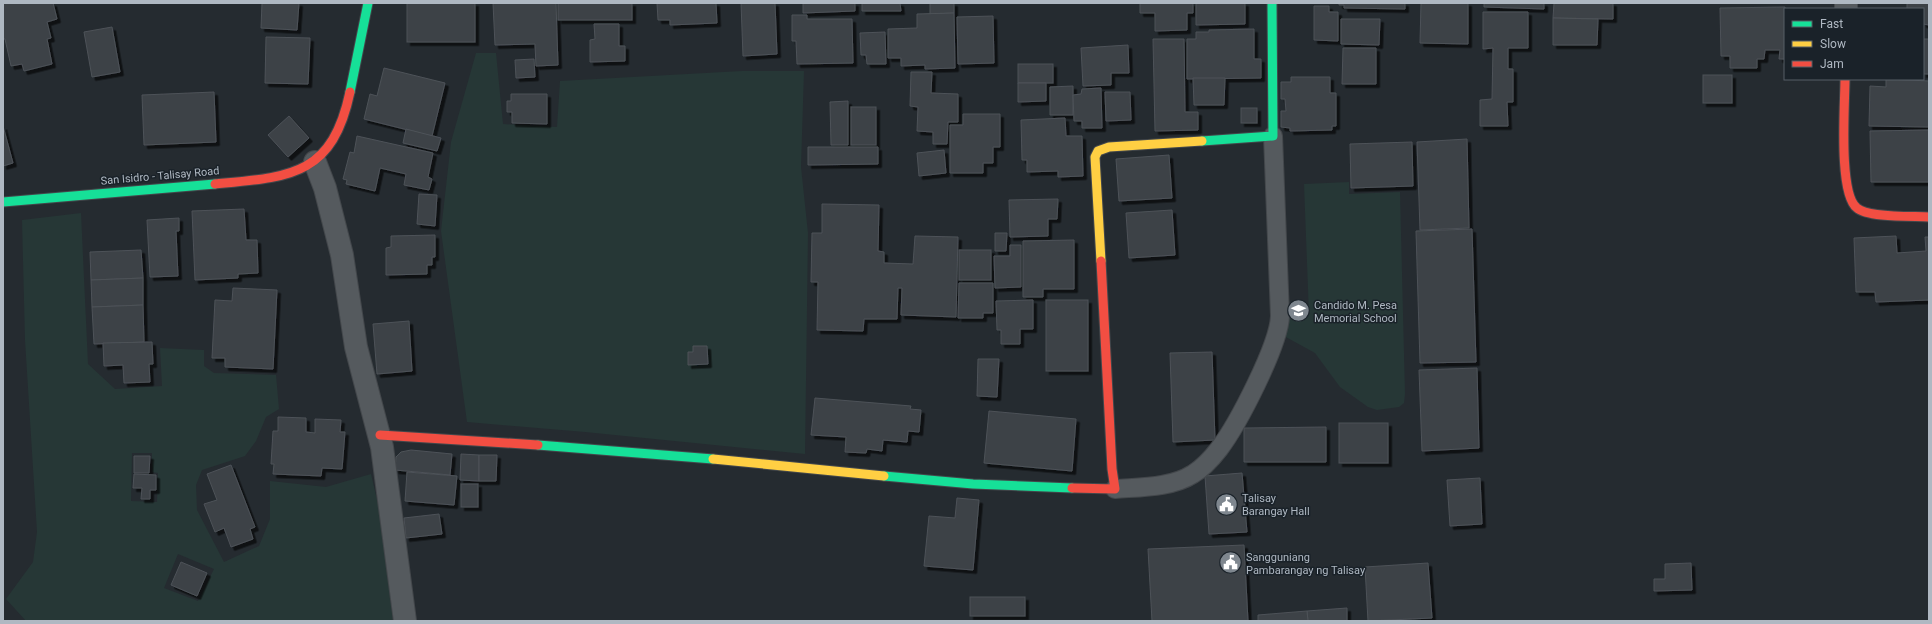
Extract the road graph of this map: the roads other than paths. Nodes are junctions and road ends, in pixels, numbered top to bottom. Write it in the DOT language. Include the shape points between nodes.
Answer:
graph roads {
  1 [pos="368,3"];
  2 [pos="1272,3"];
  3 [pos="1845,80"];
  4 [pos="1273,136"];
  5 [pos="316,162"];
  6 [pos="3,202"];
  7 [pos="1929,217"];
  8 [pos="380,436"];
  9 [pos="1115,489"];
  10 [pos="405,621"];
  1 -- 5 [label="street" via="345,115 332,143"];
  2 -- 4 [label="street"];
  3 -- 7 [label="street" via="1846,179 1851,203 1867,213"];
  4 -- 9 [label="lane" via="1280,316 1265,364 1228,436 1214,455 1193,475 1175,482"];
  4 -- 9 [label="street" via="1109,147 1098,151 1094,164"];
  5 -- 6 [label="street, San Isidro - Talisay Road" via="294,174 270,179"];
  5 -- 8 [label="street" via="342,255 356,347"];
  8 -- 9 [label="street" via="636,452 988,485"];
  8 -- 10 [label="street"];
}
